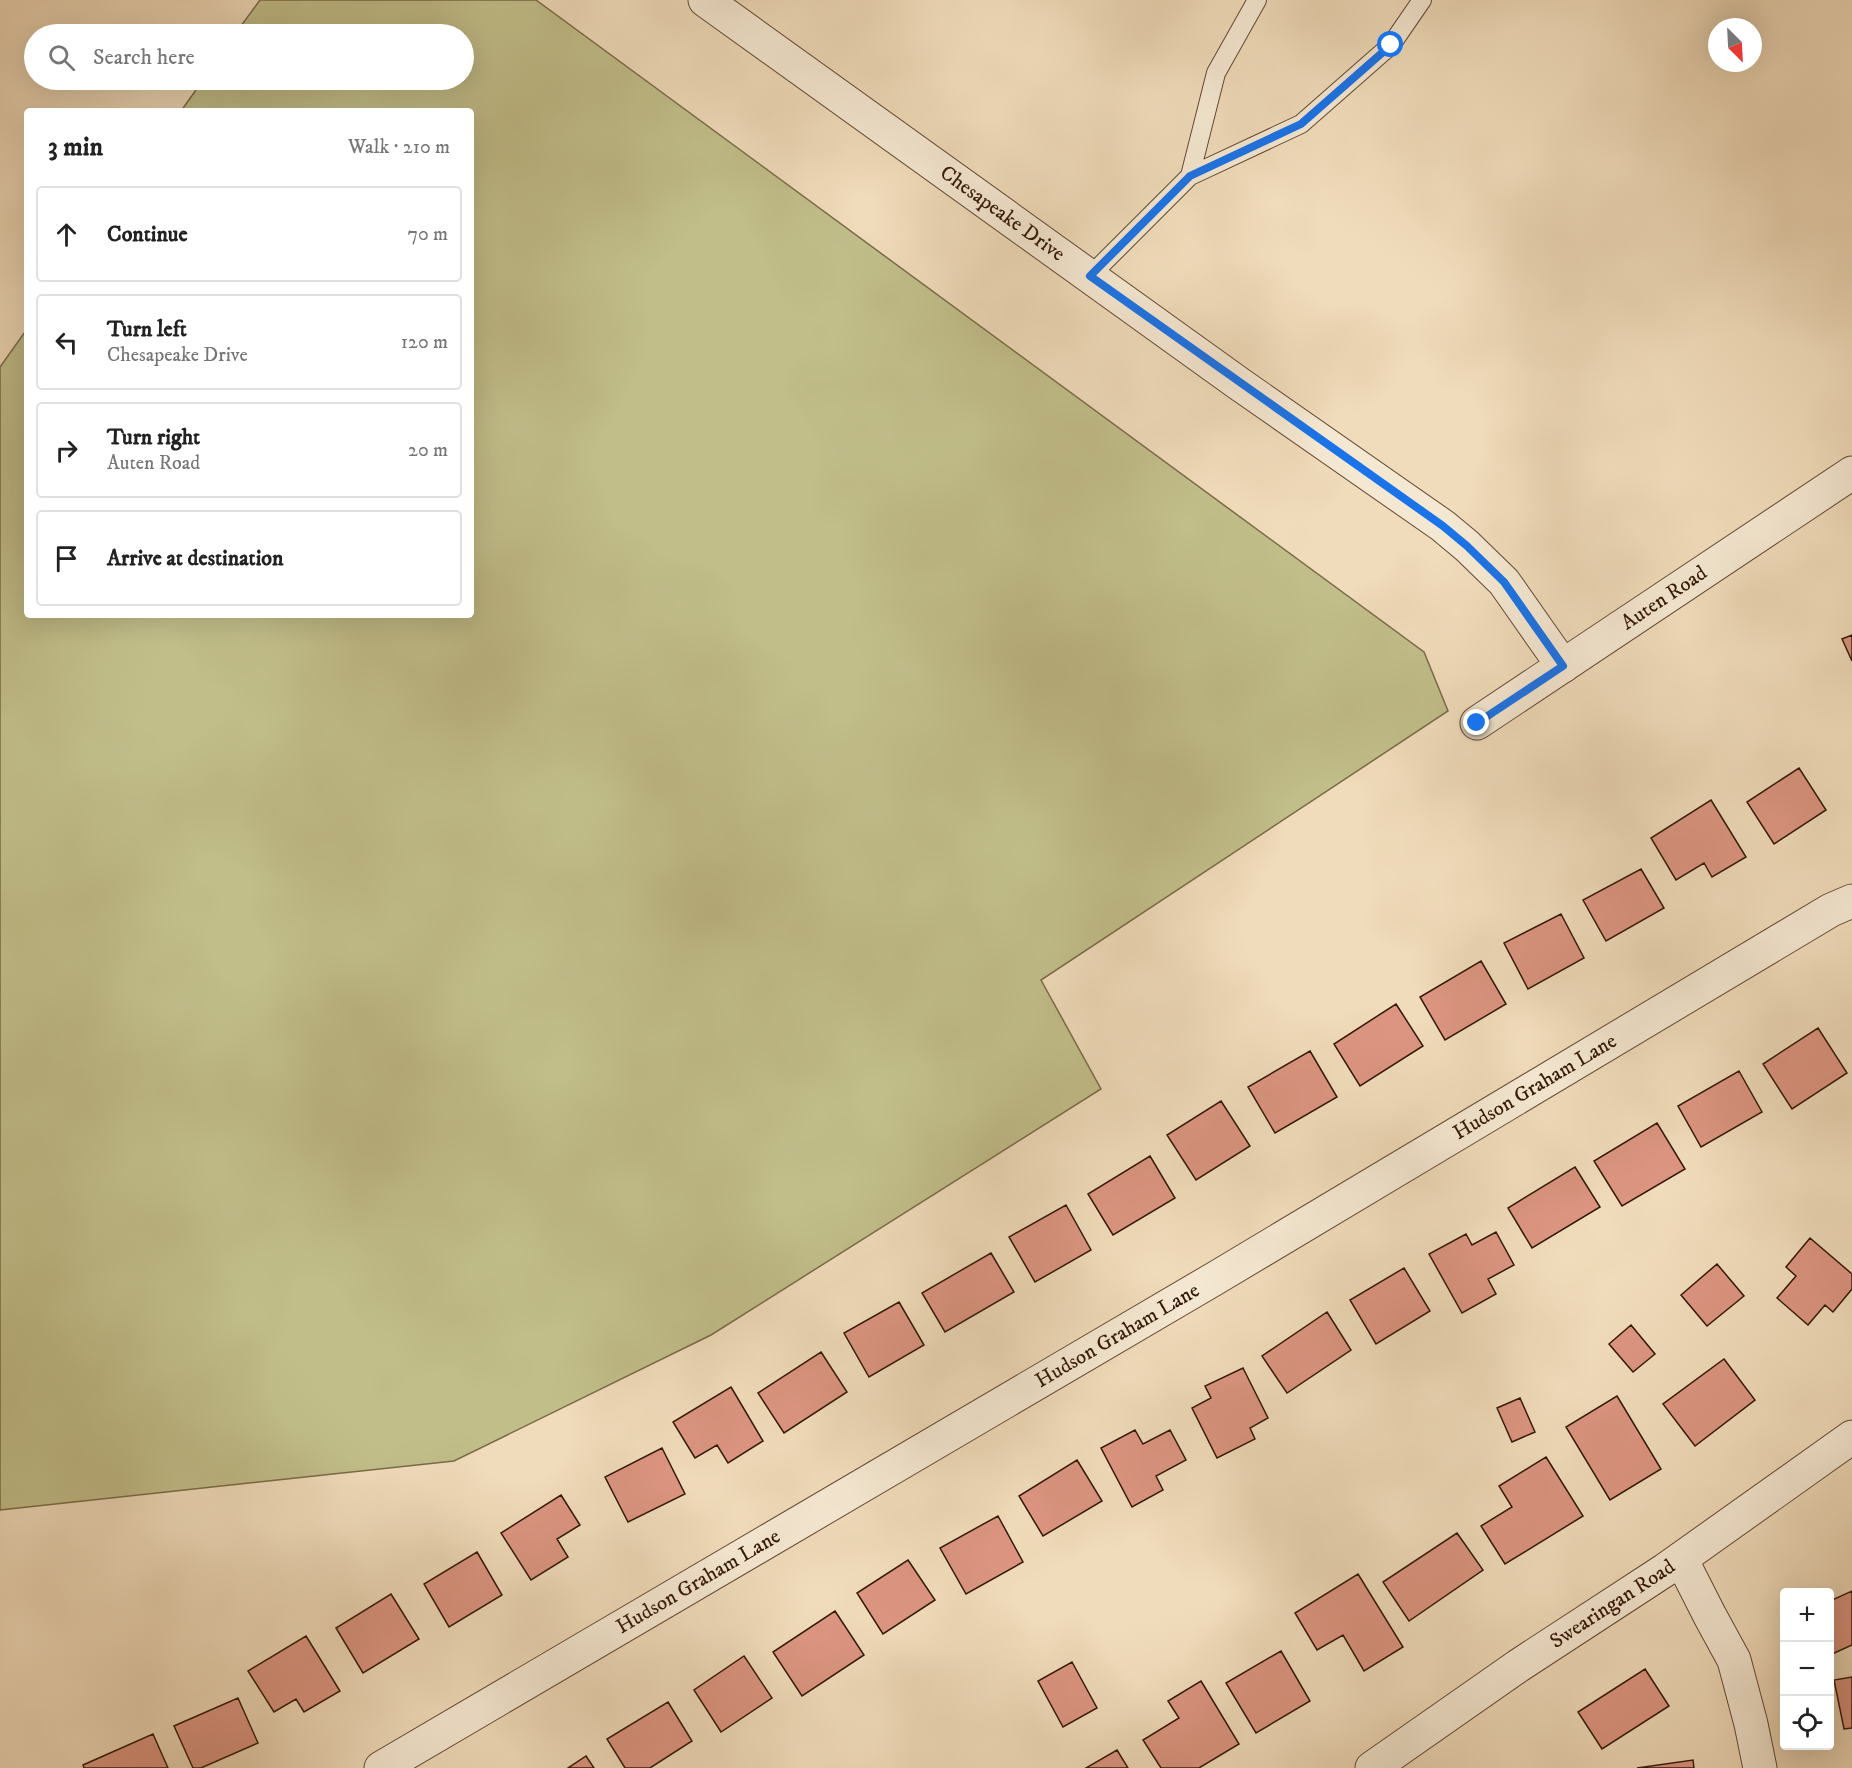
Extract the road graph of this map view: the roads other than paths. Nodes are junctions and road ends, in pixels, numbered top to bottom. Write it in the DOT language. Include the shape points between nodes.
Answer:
graph roads {
  1 [pos="705,0"];
  2 [pos="1257,0"];
  3 [pos="1422,0"];
  4 [pos="1190,176"];
  5 [pos="1090,276"];
  6 [pos="1852,473"];
  7 [pos="1563,666"];
  8 [pos="1477,723"];
  9 [pos="1852,901"];
  10 [pos="1852,1437"];
  11 [pos="1681,1559"];
  12 [pos="381,1768"];
  13 [pos="1372,1768"];
  14 [pos="1760,1768"];
  1 -- 5 [label="street, Chesapeake Drive"];
  2 -- 4 [label="lane" via="1216,73"];
  3 -- 4 [label="lane" via="1391,45 1301,124"];
  4 -- 5 [label="lane"];
  5 -- 7 [label="street, Chesapeake Drive" via="1443,526 1504,582"];
  6 -- 7 [label="street, Auten Road"];
  7 -- 8 [label="street, Auten Road"];
  9 -- 12 [label="street, Hudson Graham Lane"];
  10 -- 11 [label="street, Swearingan Road"];
  11 -- 13 [label="street, Swearingan Road"];
  11 -- 14 [label="street" via="1734,1660"];
}
